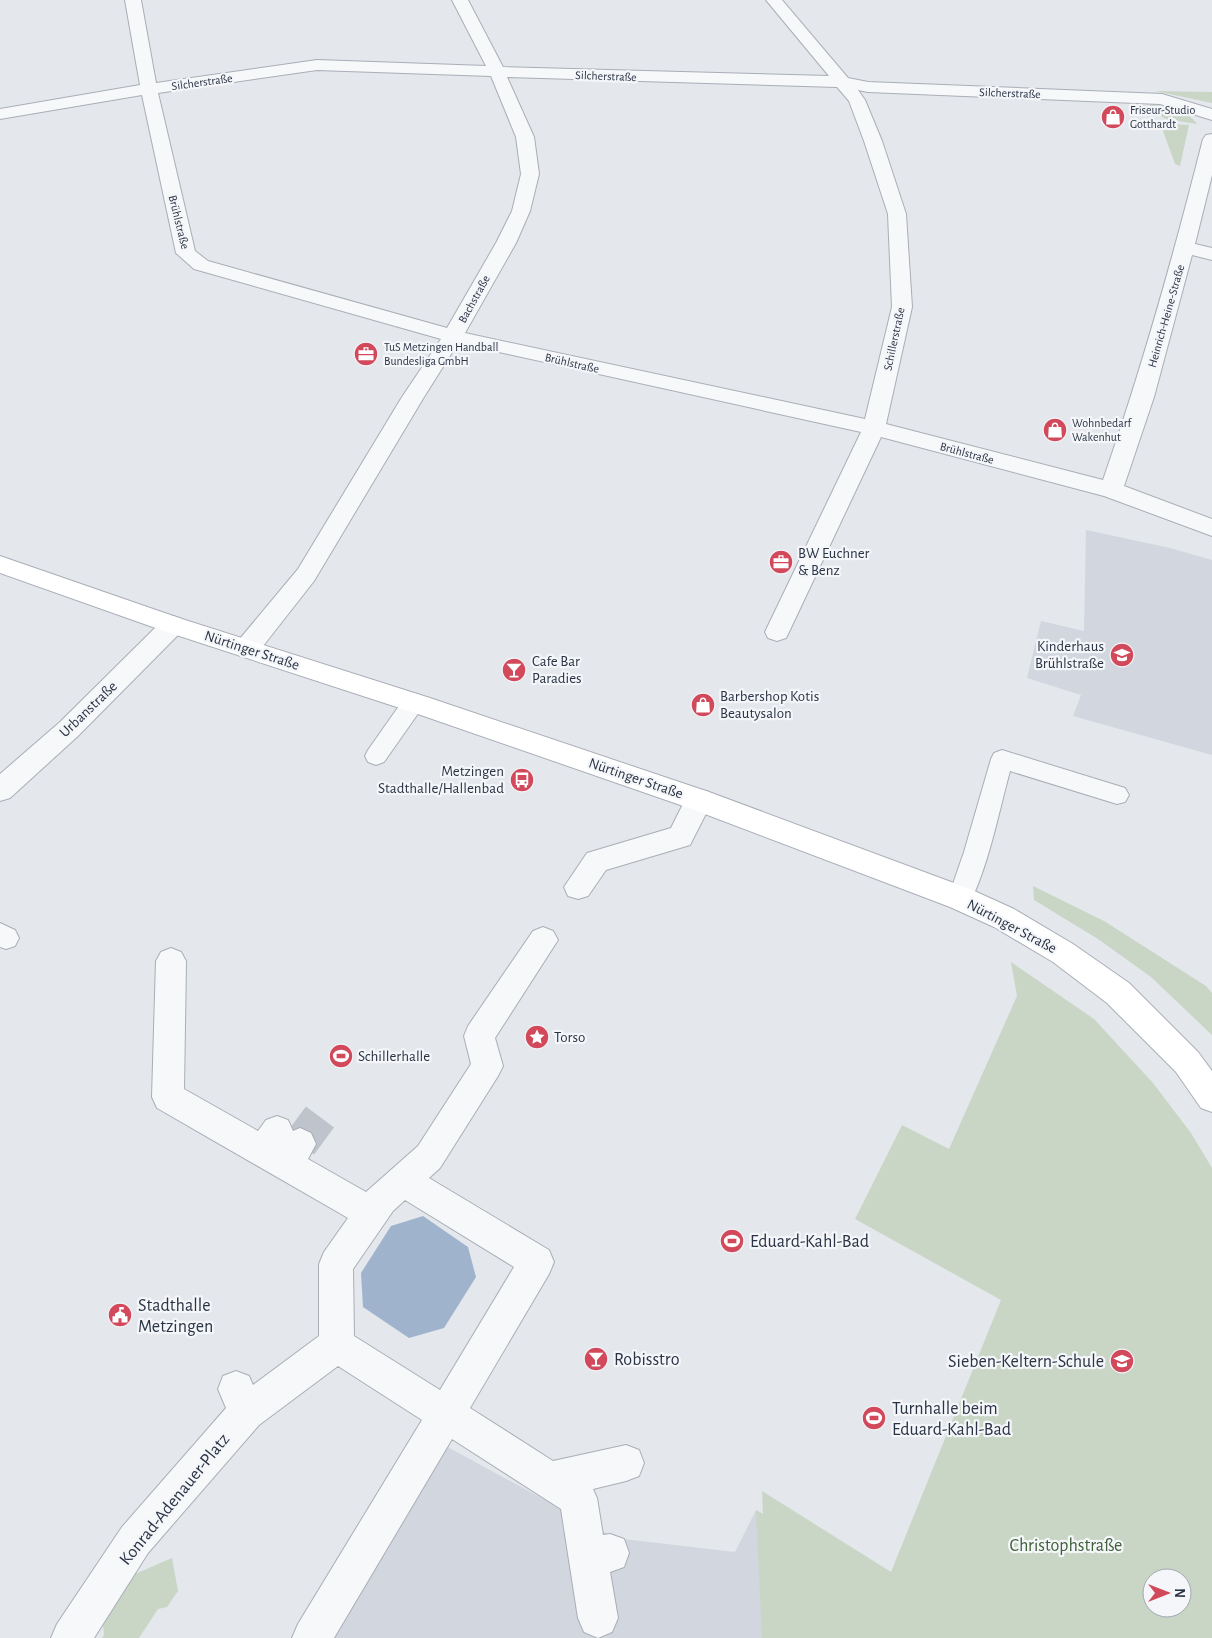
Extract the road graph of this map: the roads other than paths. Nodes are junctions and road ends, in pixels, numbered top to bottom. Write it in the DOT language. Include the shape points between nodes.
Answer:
graph roads {
  1 [pos="133,0"];
  2 [pos="460,0"];
  3 [pos="774,0"];
  4 [pos="497,72"];
  5 [pos="842,82"];
  6 [pos="149,89"];
  7 [pos="0,114"];
  8 [pos="1212,114"];
  9 [pos="1212,139"];
  10 [pos="1185,247"];
  11 [pos="1212,254"];
  12 [pos="453,336"];
  13 [pos="874,428"];
  14 [pos="1111,490"];
  15 [pos="1212,528"];
  16 [pos="0,564"];
  17 [pos="173,625"];
  18 [pos="777,632"];
  19 [pos="247,648"];
  20 [pos="414,702"];
  21 [pos="376,756"];
  22 [pos="0,790"];
  23 [pos="1117,795"];
  24 [pos="699,800"];
  25 [pos="578,887"];
  26 [pos="960,898"];
  27 [pos="543,940"];
  28 [pos="171,961"];
  29 [pos="1212,1097"];
  30 [pos="402,1180"];
  31 [pos="372,1213"];
  32 [pos="337,1345"];
  33 [pos="446,1415"];
  34 [pos="626,1463"];
  35 [pos="549,1480"];
  36 [pos="598,1618"];
  37 [pos="71,1638"];
  38 [pos="312,1638"];
  1 -- 6 [label="street, Brühlstraße"];
  2 -- 4 [label="street, Bachstraße"];
  3 -- 5 [label="street, Schillerstraße"];
  4 -- 5 [label="street, Silcherstraße"];
  4 -- 6 [label="street, Silcherstraße" via="317,65"];
  4 -- 12 [label="street, Bachstraße" via="525,137 530,174 521,211 506,243"];
  5 -- 8 [label="street, Silcherstraße" via="868,87 1162,99"];
  5 -- 13 [label="street, Schillerstraße" via="857,100 897,214 902,307"];
  6 -- 7 [label="street, Silcherstraße"];
  6 -- 12 [label="street, Brühlstraße" via="186,253 202,265"];
  9 -- 10 [label="street, Heinrich-Heine-Straße"];
  10 -- 11 [label="street"];
  10 -- 14 [label="street, Heinrich-Heine-Straße" via="1143,397"];
  12 -- 13 [label="street, Brühlstraße"];
  12 -- 19 [label="street, Bachstraße" via="306,575"];
  13 -- 14 [label="street, Brühlstraße"];
  13 -- 18 [label="street, Schillerstraße"];
  14 -- 15 [label="street, Brühlstraße"];
  16 -- 17 [label="main road, Nürtinger Straße"];
  17 -- 19 [label="main road, Nürtinger Straße"];
  17 -- 22 [label="street, Urbanstraße" via="69,729"];
  19 -- 20 [label="main road, Nürtinger Straße"];
  20 -- 21 [label="lane"];
  20 -- 24 [label="main road, Nürtinger Straße"];
  23 -- 26 [label="lane" via="1002,759"];
  24 -- 25 [label="street" via="680,837 598,861"];
  24 -- 26 [label="main road, Nürtinger Straße"];
  26 -- 29 [label="main road, Nürtinger Straße" via="1004,918 1063,953 1118,993 1187,1062"];
  27 -- 30 [label="street" via="479,1036 487,1066 429,1157"];
  28 -- 31 [label="street" via="168,1097 281,1147"];
  30 -- 31 [label="street" via="381,1199"];
  30 -- 33 [label="street" via="537,1262"];
  31 -- 32 [label="street" via="336,1264"];
  32 -- 33 [label="street"];
  32 -- 37 [label="street, Konrad-Adenauer-Platz" via="241,1401 135,1540"];
  33 -- 35 [label="street"];
  33 -- 38 [label="street"];
  34 -- 35 [label="street"];
  35 -- 36 [label="street" via="578,1498 599,1555"];
}
